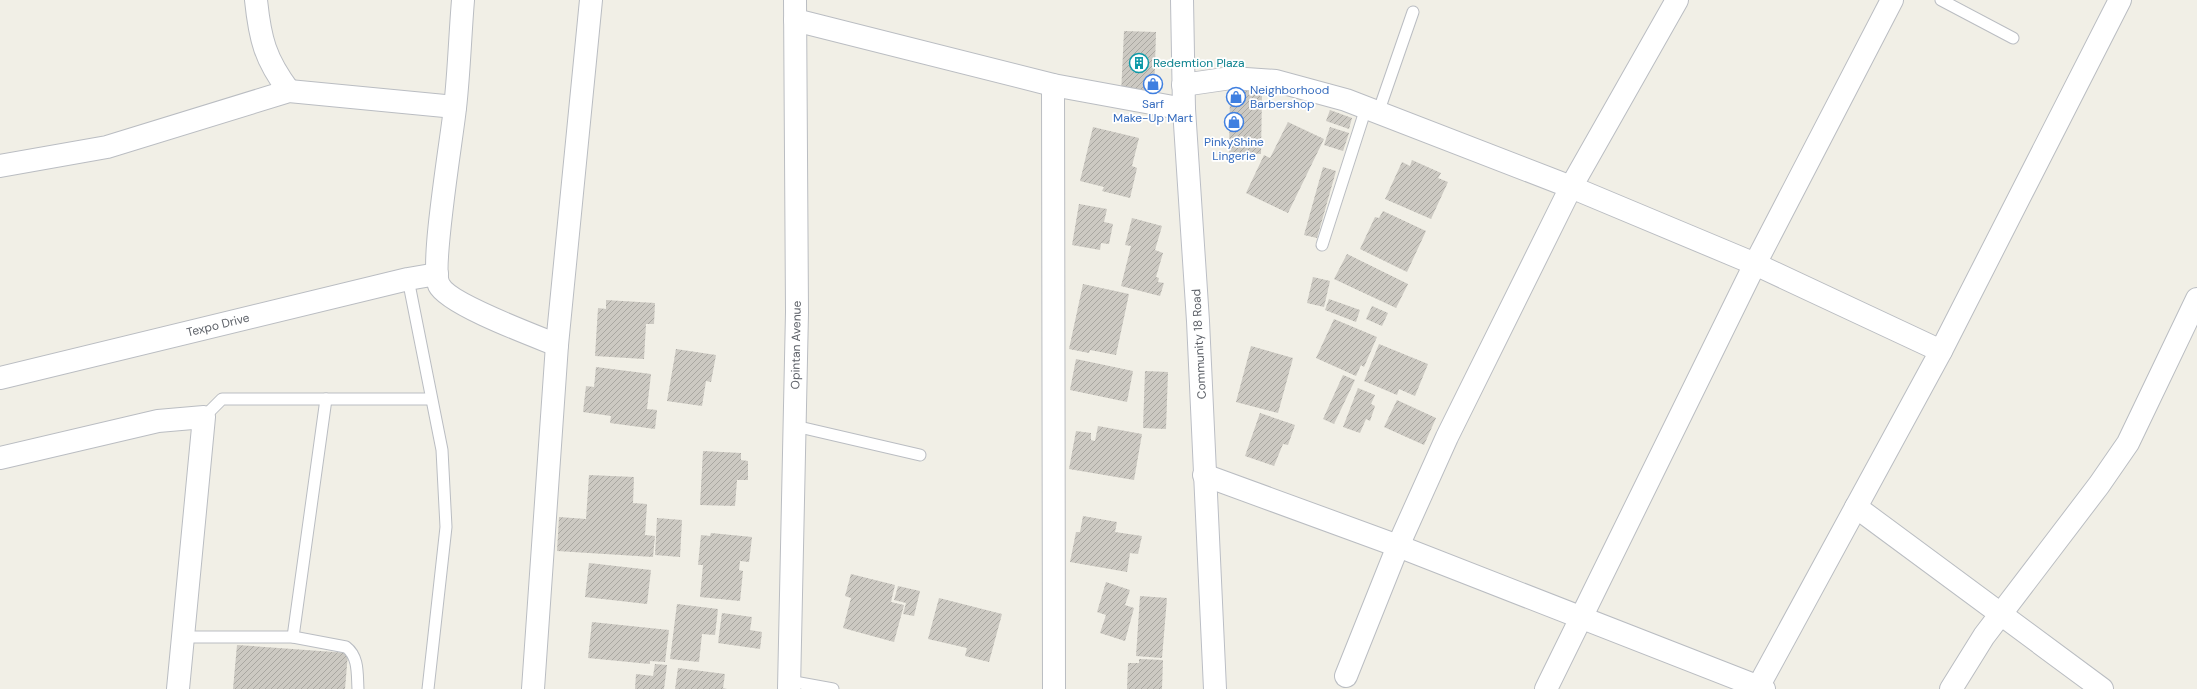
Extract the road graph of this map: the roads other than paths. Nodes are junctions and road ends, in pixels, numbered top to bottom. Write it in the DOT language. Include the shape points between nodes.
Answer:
graph roads {
  1 [pos="256,0"];
  2 [pos="463,0"];
  3 [pos="592,0"];
  4 [pos="1182,0"];
  5 [pos="1677,0"];
  6 [pos="1892,0"];
  7 [pos="1941,0"];
  8 [pos="2120,0"];
  9 [pos="795,10"];
  10 [pos="1413,12"];
  11 [pos="2012,38"];
  12 [pos="1053,85"];
  13 [pos="1183,85"];
  14 [pos="289,91"];
  15 [pos="455,107"];
  16 [pos="1184,109"];
  17 [pos="1372,110"];
  18 [pos="0,166"];
  19 [pos="1571,187"];
  20 [pos="1322,245"];
  21 [pos="1755,264"];
  22 [pos="437,274"];
  23 [pos="408,280"];
  24 [pos="2197,299"];
  25 [pos="557,345"];
  26 [pos="1941,351"];
  27 [pos="0,378"];
  28 [pos="326,399"];
  29 [pos="431,399"];
  30 [pos="204,417"];
  31 [pos="795,426"];
  32 [pos="920,455"];
  33 [pos="0,458"];
  34 [pos="1204,475"];
  35 [pos="1856,507"];
  36 [pos="1398,546"];
  37 [pos="2000,614"];
  38 [pos="1581,617"];
  39 [pos="293,636"];
  40 [pos="183,637"];
  41 [pos="1346,676"];
  42 [pos="789,685"];
  43 [pos="1760,688"];
  44 [pos="178,689"];
  45 [pos="358,689"];
  46 [pos="428,689"];
  47 [pos="533,689"];
  48 [pos="832,689"];
  49 [pos="1054,689"];
  50 [pos="1215,689"];
  51 [pos="1546,689"];
  52 [pos="1951,689"];
  53 [pos="2102,689"];
  1 -- 14 [label="street" via="259,30 267,57"];
  2 -- 15 [label="street"];
  3 -- 25 [label="street"];
  4 -- 13 [label="street, Community 18 Road"];
  5 -- 19 [label="street"];
  6 -- 21 [label="street"];
  7 -- 11 [label="lane"];
  8 -- 26 [label="street"];
  9 -- 12 [label="street"];
  9 -- 31 [label="street, Opintan Avenue"];
  10 -- 17 [label="lane"];
  12 -- 16 [label="street"];
  12 -- 49 [label="street"];
  13 -- 16 [label="street, Community 18 Road"];
  13 -- 17 [label="street" via="1231,78 1276,81"];
  14 -- 15 [label="street"];
  14 -- 18 [label="street" via="107,147"];
  15 -- 22 [label="street"];
  16 -- 34 [label="street, Community 18 Road" via="1198,321"];
  17 -- 19 [label="street"];
  17 -- 20 [label="lane"];
  19 -- 21 [label="street"];
  19 -- 36 [label="street" via="1447,437"];
  21 -- 26 [label="street"];
  21 -- 38 [label="street"];
  22 -- 23 [label="street, Texpo Drive"];
  22 -- 25 [label="street" via="439,286 447,295"];
  23 -- 27 [label="street, Texpo Drive"];
  23 -- 29 [label="lane"];
  24 -- 37 [label="street" via="2128,443"];
  25 -- 47 [label="street"];
  26 -- 35 [label="street"];
  28 -- 29 [label="lane"];
  28 -- 30 [label="lane" via="222,399"];
  28 -- 39 [label="lane"];
  29 -- 46 [label="lane" via="442,450 446,527"];
  30 -- 33 [label="street" via="158,421"];
  30 -- 40 [label="street"];
  31 -- 32 [label="lane"];
  31 -- 42 [label="street, Opintan Avenue"];
  34 -- 36 [label="street"];
  34 -- 50 [label="street, Community 18 Road"];
  35 -- 37 [label="street"];
  35 -- 43 [label="street"];
  36 -- 38 [label="street"];
  36 -- 41 [label="street"];
  37 -- 52 [label="street"];
  37 -- 53 [label="street"];
  38 -- 43 [label="street"];
  38 -- 51 [label="street"];
  39 -- 40 [label="lane"];
  39 -- 45 [label="lane" via="346,647 352,651 356,659"];
  40 -- 44 [label="street"];
  42 -- 48 [label="lane"];
}
